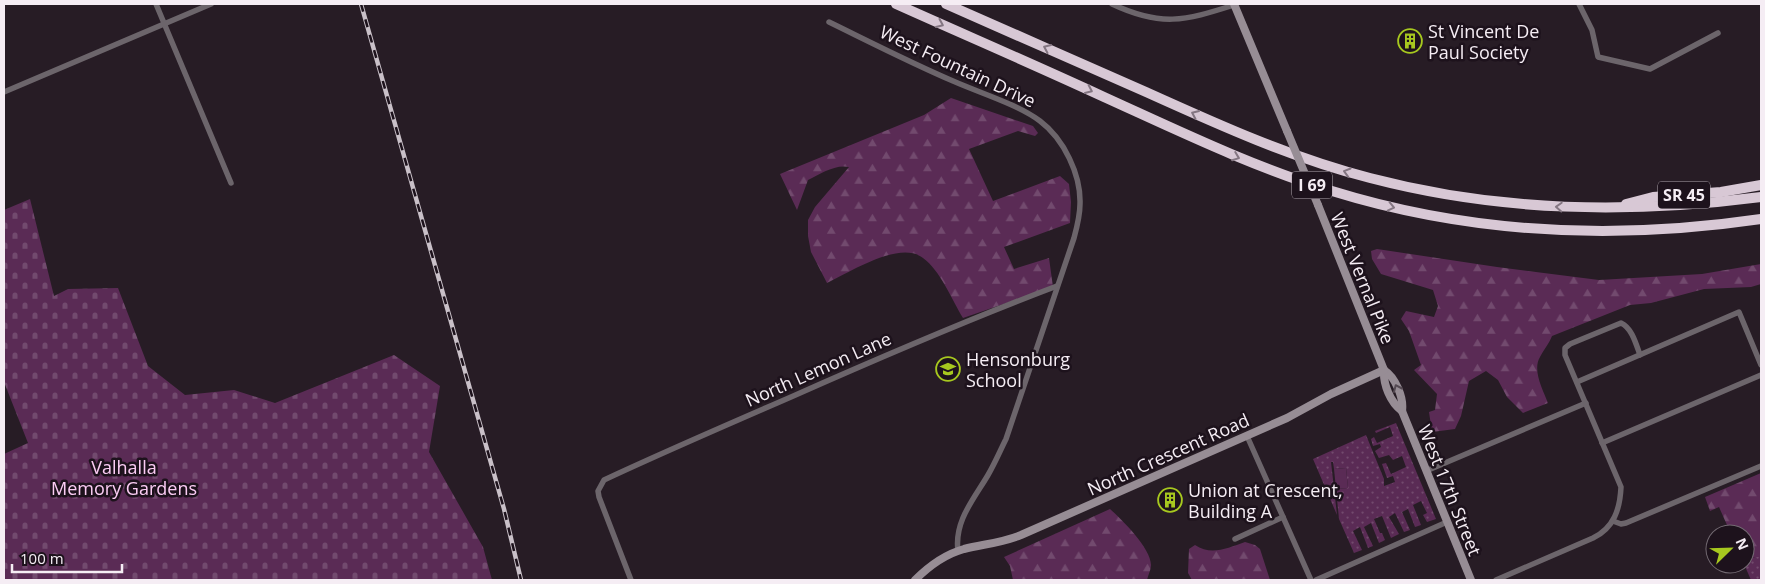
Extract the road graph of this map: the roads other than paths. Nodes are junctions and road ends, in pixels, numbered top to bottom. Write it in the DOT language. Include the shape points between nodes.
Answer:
graph roads {
  1 [pos="156,4"];
  2 [pos="211,4"];
  3 [pos="896,4"];
  4 [pos="946,4"];
  5 [pos="1112,4"];
  6 [pos="1234,4"];
  7 [pos="1579,4"];
  8 [pos="829,22"];
  9 [pos="164,24"];
  10 [pos="1718,33"];
  11 [pos="4,92"];
  12 [pos="231,183"];
  13 [pos="1761,185"];
  14 [pos="1761,196"];
  15 [pos="1608,208"];
  16 [pos="1761,219"];
  17 [pos="1057,286"];
  18 [pos="1640,355"];
  19 [pos="1761,365"];
  20 [pos="1384,370"];
  21 [pos="1761,375"];
  22 [pos="1577,382"];
  23 [pos="1586,403"];
  24 [pos="1247,436"];
  25 [pos="1602,443"];
  26 [pos="1761,466"];
  27 [pos="1426,471"];
  28 [pos="1283,517"];
  29 [pos="1613,521"];
  30 [pos="1446,522"];
  31 [pos="1235,539"];
  32 [pos="958,551"];
  33 [pos="631,580"];
  34 [pos="915,580"];
  35 [pos="1311,580"];
  36 [pos="1316,580"];
  37 [pos="1471,580"];
  38 [pos="1496,580"];
  1 -- 9 [label="street"];
  2 -- 9 [label="street"];
  3 -- 16 [label="highway, I 69, one-way" via="1230,155 1330,191 1383,205 1475,222 1555,230 1635,231"];
  15 -- 4 [label="highway, I 69, one-way" via="1528,205 1458,196 1397,185 1320,164 1208,120"];
  5 -- 6 [label="street" via="1134,14 1168,20 1193,17"];
  6 -- 20 [label="main road, West Vernal Pike, bridge"];
  7 -- 10 [label="street" via="1592,30 1598,57 1650,69"];
  8 -- 17 [label="street, West Fountain Drive" via="1031,116 1055,137 1075,173 1080,205 1076,230"];
  9 -- 11 [label="street"];
  9 -- 12 [label="street"];
  13 -- 15 [label="highway, SR 45" via="1653,197"];
  14 -- 15 [label="highway, I 69" via="1687,205"];
  17 -- 32 [label="street, West Fountain Drive" via="1006,439 964,514"];
  17 -- 33 [label="street, North Lemon Lane" via="969,320 604,480 598,491 599,497"];
  18 -- 19 [label="street" via="1739,312"];
  18 -- 22 [label="street"];
  18 -- 22 [label="street" via="1630,331 1621,323 1570,344 1565,348 1566,355"];
  20 -- 24 [label="main road, North Crescent Road"];
  20 -- 27 [label="main road, West 17th Street" via="1384,380 1393,402 1402,410"];
  21 -- 25 [label="street"];
  22 -- 23 [label="street"];
  23 -- 25 [label="street"];
  23 -- 27 [label="street"];
  24 -- 28 [label="street"];
  24 -- 32 [label="main road, North Crescent Road" via="1021,536"];
  25 -- 29 [label="street" via="1621,487 1619,508"];
  26 -- 29 [label="street" via="1626,523"];
  27 -- 30 [label="main road, West 17th Street"];
  28 -- 31 [label="street"];
  28 -- 35 [label="street"];
  29 -- 38 [label="street" via="1604,532 1593,538"];
  30 -- 36 [label="street"];
  30 -- 37 [label="main road, West 17th Street"];
  32 -- 34 [label="main road" via="937,562"];
}
